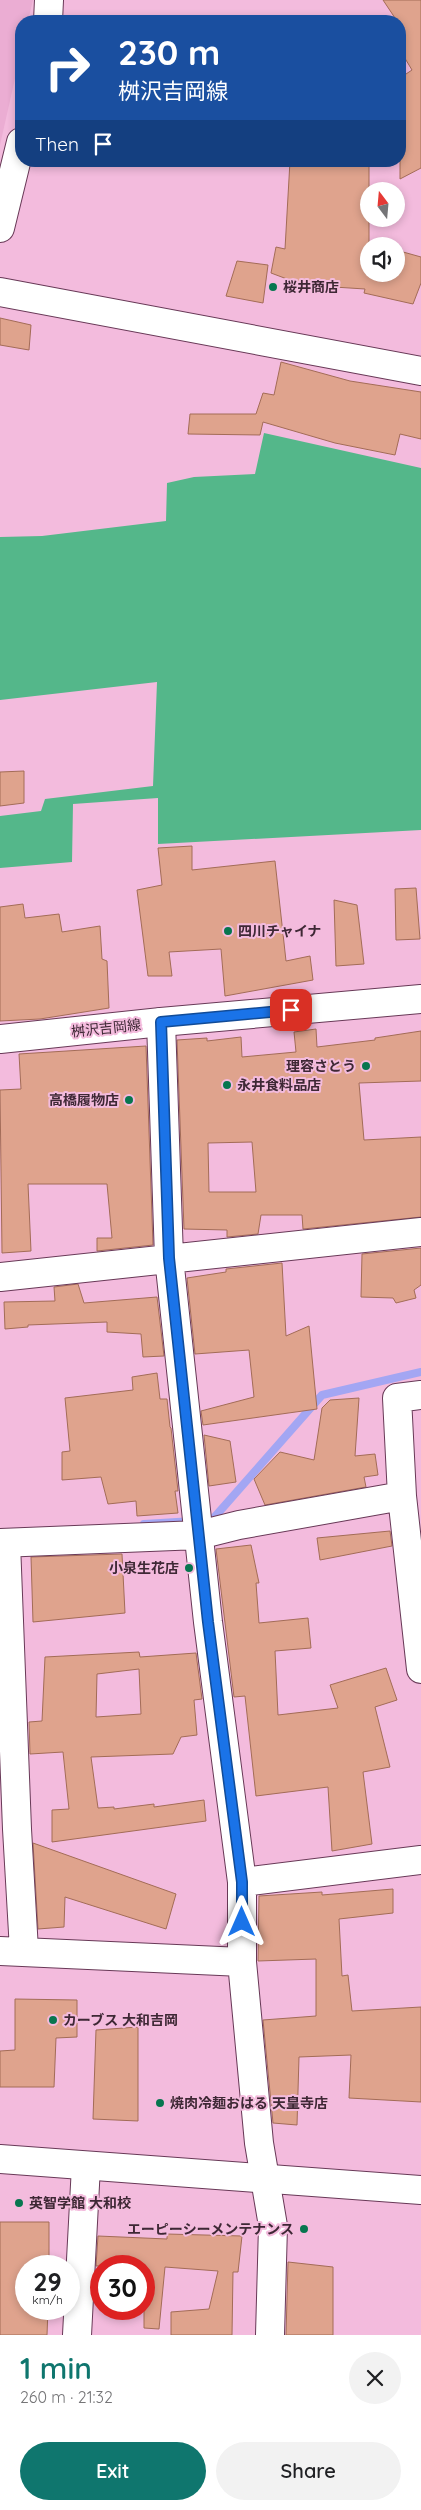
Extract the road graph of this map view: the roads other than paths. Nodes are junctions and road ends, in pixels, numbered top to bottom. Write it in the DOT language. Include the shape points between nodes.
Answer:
graph roads {
  1 [pos="49,0"];
  2 [pos="48,15"];
  3 [pos="15,167"];
  4 [pos="0,228"];
  5 [pos="0,292"];
  6 [pos="421,371"];
  7 [pos="421,999"];
  8 [pos="161,1022"];
  9 [pos="0,1039"];
  10 [pos="421,1232"];
  11 [pos="169,1258"];
  12 [pos="0,1277"];
  13 [pos="421,1395"];
  14 [pos="402,1496"];
  15 [pos="199,1534"];
  16 [pos="3,1543"];
  17 [pos="421,1669"];
  18 [pos="8,1826"];
  19 [pos="421,1860"];
  20 [pos="242,1882"];
  21 [pos="12,1950"];
  22 [pos="242,1962"];
  23 [pos="0,2159"];
  24 [pos="86,2166"];
  25 [pos="266,2178"];
  26 [pos="421,2190"];
  27 [pos="77,2335"];
  28 [pos="270,2335"];
  1 -- 2 [label="street"];
  3 -- 4 [label="street"];
  5 -- 6 [label="street"];
  7 -- 8 [label="street, 桝沢吉岡線"];
  8 -- 9 [label="street, 桝沢吉岡線"];
  8 -- 11 [label="street"];
  10 -- 11 [label="street"];
  11 -- 12 [label="street"];
  11 -- 15 [label="street"];
  13 -- 14 [label="street" via="397,1398"];
  14 -- 15 [label="street"];
  14 -- 17 [label="street"];
  15 -- 16 [label="street"];
  15 -- 20 [label="street"];
  16 -- 18 [label="street"];
  18 -- 21 [label="street"];
  19 -- 20 [label="street"];
  20 -- 22 [label="street"];
  21 -- 22 [label="street"];
  22 -- 25 [label="street" via="259,2143"];
  23 -- 24 [label="street"];
  24 -- 25 [label="street"];
  24 -- 27 [label="street"];
  25 -- 26 [label="street"];
  25 -- 28 [label="street" via="273,2226"];
}
